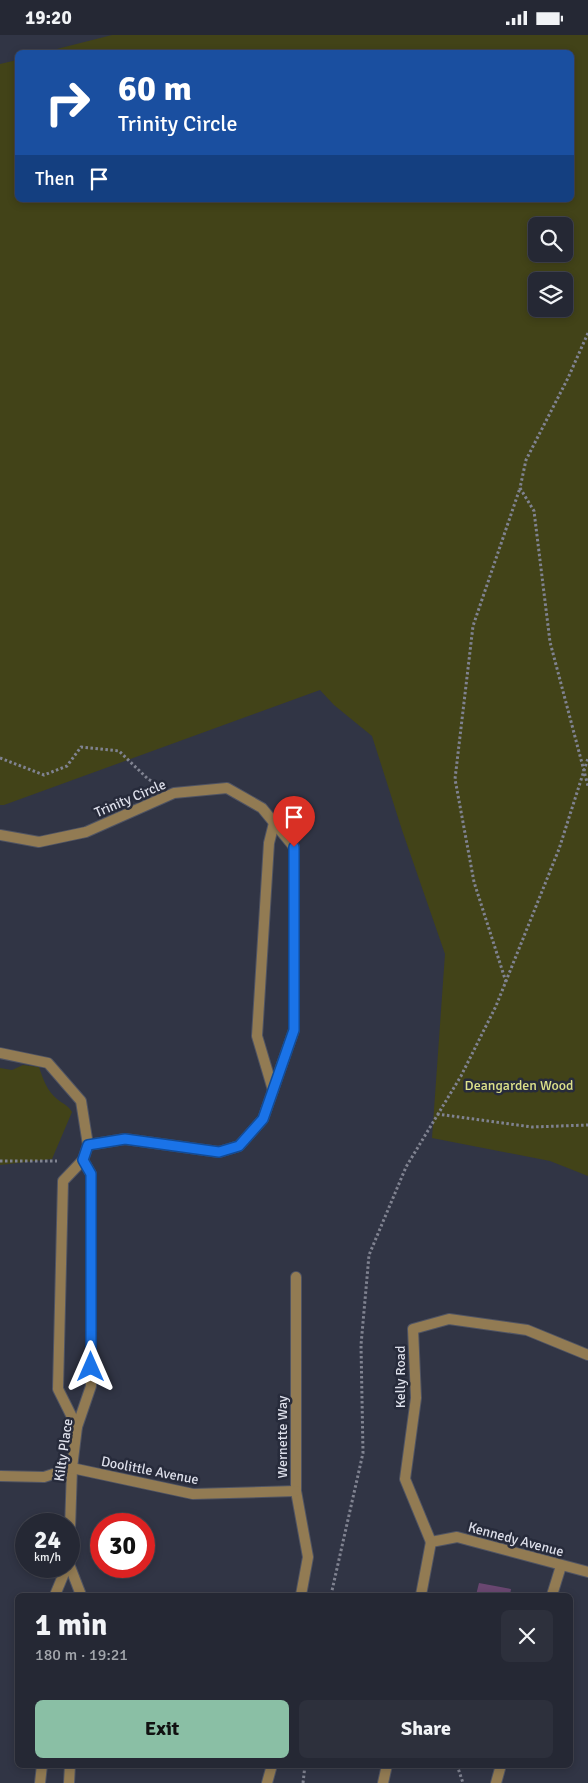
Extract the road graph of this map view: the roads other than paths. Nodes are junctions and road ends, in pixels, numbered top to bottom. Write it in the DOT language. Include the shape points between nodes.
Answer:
graph roads {
  1 [pos="274,823"];
  2 [pos="0,835"];
  3 [pos="0,1053"];
  4 [pos="273,1089"];
  5 [pos="88,1145"];
  6 [pos="83,1160"];
  7 [pos="296,1277"];
  8 [pos="588,1355"];
  9 [pos="77,1427"];
  10 [pos="72,1468"];
  11 [pos="0,1476"];
  12 [pos="296,1491"];
  13 [pos="71,1513"];
  14 [pos="432,1542"];
  15 [pos="561,1566"];
  16 [pos="588,1572"];
  17 [pos="62,1578"];
  18 [pos="74,1578"];
  19 [pos="56,1593"];
  20 [pos="80,1593"];
  21 [pos="301,1593"];
  22 [pos="421,1593"];
  23 [pos="553,1593"];
  24 [pos="42,1768"];
  25 [pos="70,1768"];
  26 [pos="271,1768"];
  27 [pos="386,1768"];
  28 [pos="500,1768"];
  29 [pos="40,1783"];
  30 [pos="69,1783"];
  31 [pos="267,1783"];
  32 [pos="383,1783"];
  33 [pos="496,1783"];
  1 -- 2 [label="street, Trinity Circle" via="262,808 227,788 174,793 86,832 39,842"];
  1 -- 4 [label="street" via="269,843 257,1036"];
  1 -- 4 [label="street, Trinity Circle" via="294,847 294,1030"];
  3 -- 5 [label="street" via="48,1063 81,1101"];
  4 -- 5 [label="street, Trinity Circle" via="263,1119 239,1146 219,1152 125,1139"];
  5 -- 6 [label="street"];
  6 -- 9 [label="street, Kilty Place" via="91,1174 91,1386"];
  6 -- 9 [label="street" via="63,1181 58,1389"];
  7 -- 12 [label="street, Wernette Way"];
  8 -- 14 [label="street, Kelly Road" via="527,1330 448,1319 413,1329 416,1398 405,1479"];
  9 -- 10 [label="street, Kilty Place"];
  10 -- 11 [label="street, Doolittle Avenue" via="44,1477"];
  10 -- 12 [label="street, Doolittle Avenue" via="194,1494"];
  10 -- 13 [label="street, Kilty Place"];
  12 -- 21 [label="street, Wernette Way" via="308,1557"];
  14 -- 15 [label="street, Kennedy Avenue" via="457,1537"];
  14 -- 22 [label="street"];
  15 -- 16 [label="street, Kennedy Avenue"];
  15 -- 23 [label="street"];
  17 -- 19 [label="street"];
  18 -- 20 [label="street"];
  24 -- 29 [label="street"];
  25 -- 30 [label="street"];
  26 -- 31 [label="street"];
  27 -- 32 [label="street"];
  28 -- 33 [label="street"];
}
